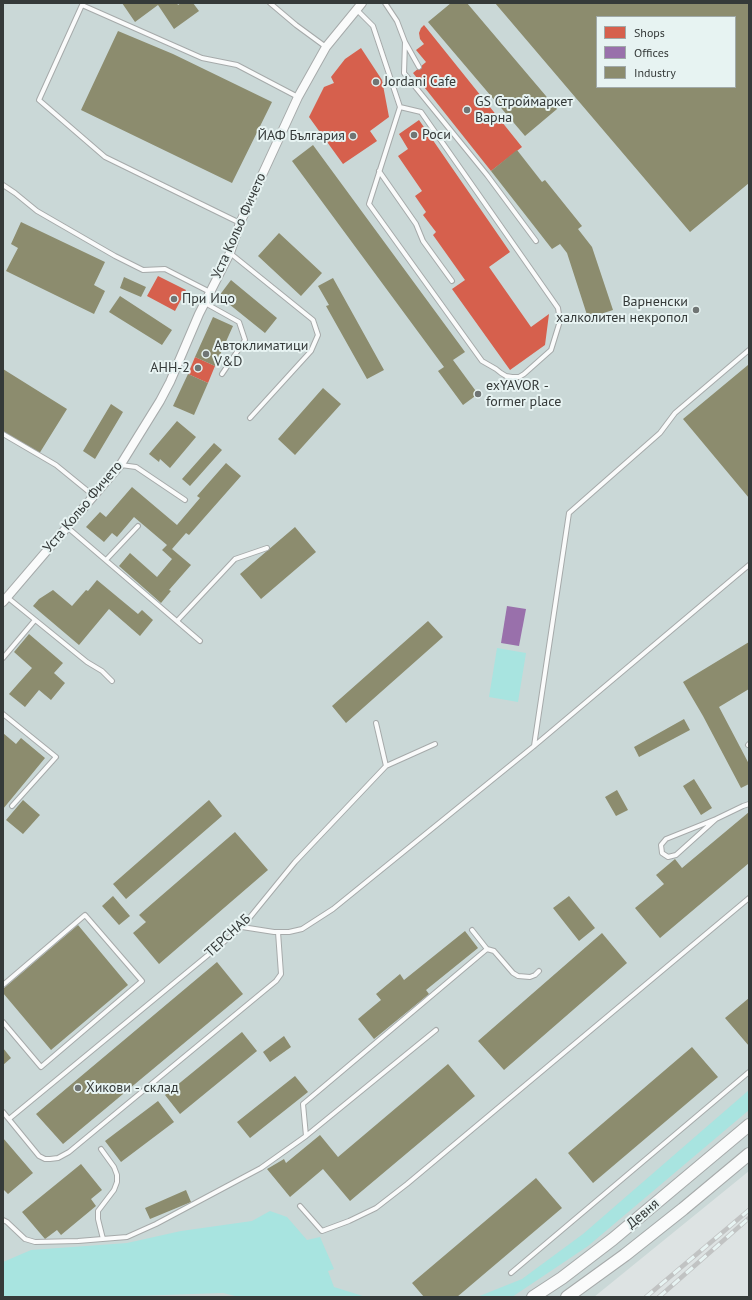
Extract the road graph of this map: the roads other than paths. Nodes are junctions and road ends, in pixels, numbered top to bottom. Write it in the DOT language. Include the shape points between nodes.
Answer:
graph roads {
  1 [pos="270,3"];
  2 [pos="385,3"];
  3 [pos="359,6"];
  4 [pos="405,42"];
  5 [pos="326,47"];
  6 [pos="419,68"];
  7 [pos="298,96"];
  8 [pos="400,107"];
  9 [pos="380,171"];
  10 [pos="3,185"];
  11 [pos="240,222"];
  12 [pos="536,241"];
  13 [pos="230,253"];
  14 [pos="452,281"];
  15 [pos="210,292"];
  16 [pos="205,303"];
  17 [pos="749,350"];
  18 [pos="222,374"];
  19 [pos="250,418"];
  20 [pos="3,434"];
  21 [pos="121,464"];
  22 [pos="94,496"];
  23 [pos="184,500"];
  24 [pos="138,526"];
  25 [pos="67,527"];
  26 [pos="267,548"];
  27 [pos="106,560"];
  28 [pos="749,565"];
  29 [pos="5,599"];
  30 [pos="34,620"];
  31 [pos="177,621"];
  32 [pos="200,641"];
  33 [pos="3,658"];
  34 [pos="112,681"];
  35 [pos="3,714"];
  36 [pos="376,723"];
  37 [pos="435,744"];
  38 [pos="534,746"];
  39 [pos="386,766"];
  40 [pos="749,804"];
  41 [pos="12,806"];
  42 [pos="716,820"];
  43 [pos="749,898"];
  44 [pos="242,926"];
  45 [pos="472,930"];
  46 [pos="278,932"];
  47 [pos="487,949"];
  48 [pos="539,971"];
  49 [pos="3,985"];
  50 [pos="3,1022"];
  51 [pos="436,1030"];
  52 [pos="749,1072"];
  53 [pos="3,1112"];
  54 [pos="10,1119"];
  55 [pos="749,1125"];
  56 [pos="306,1136"];
  57 [pos="101,1149"];
  58 [pos="749,1154"];
  59 [pos="300,1206"];
  60 [pos="3,1220"];
  61 [pos="102,1239"];
  62 [pos="511,1274"];
  63 [pos="533,1297"];
  64 [pos="567,1297"];
  1 -- 5 [label="lane"];
  2 -- 4 [label="lane" via="397,21"];
  3 -- 5 [label="street, Уста Кольо Фичето"];
  3 -- 8 [label="lane" via="373,26"];
  4 -- 6 [label="lane"];
  4 -- 12 [label="lane" via="404,73 487,175"];
  5 -- 7 [label="street, Уста Кольо Фичето"];
  7 -- 11 [label="street, Уста Кольо Фичето"];
  7 -- 11 [label="lane" via="237,64 202,58 82,5 39,100 105,157"];
  8 -- 9 [label="lane"];
  8 -- 9 [label="lane" via="421,112 558,308 560,321 550,350 524,374 506,376 482,361 369,204"];
  9 -- 14 [label="lane" via="416,224 423,241"];
  10 -- 15 [label="lane" via="37,211 115,256 143,270 165,269"];
  11 -- 13 [label="street, Уста Кольо Фичето"];
  13 -- 15 [label="street, Уста Кольо Фичето"];
  13 -- 19 [label="lane" via="313,320 318,335 311,351"];
  15 -- 16 [label="street, Уста Кольо Фичето"];
  16 -- 18 [label="lane" via="239,322 244,340"];
  16 -- 21 [label="street, Уста Кольо Фичето" via="170,382"];
  17 -- 38 [label="lane" via="675,413 660,433 569,513"];
  20 -- 22 [label="lane" via="56,464"];
  21 -- 22 [label="street, Уста Кольо Фичето"];
  21 -- 23 [label="lane" via="136,467"];
  22 -- 25 [label="street, Уста Кольо Фичето"];
  24 -- 27 [label="lane"];
  25 -- 27 [label="lane"];
  25 -- 29 [label="street, Уста Кольо Фичето"];
  26 -- 31 [label="lane" via="235,559"];
  27 -- 31 [label="lane"];
  28 -- 38 [label="lane"];
  29 -- 30 [label="lane"];
  30 -- 33 [label="lane"];
  30 -- 34 [label="lane"];
  31 -- 32 [label="lane"];
  35 -- 41 [label="lane" via="56,757"];
  36 -- 39 [label="lane"];
  37 -- 39 [label="lane, ТЕРСНАБ"];
  38 -- 46 [label="lane" via="333,909 302,929"];
  39 -- 44 [label="lane, ТЕРСНАБ" via="295,862"];
  40 -- 42 [label="lane"];
  42 -- 42 [label="lane" via="666,839 661,845 662,853 668,857 676,855"];
  43 -- 59 [label="lane" via="376,1208 322,1231"];
  44 -- 46 [label="lane"];
  44 -- 54 [label="lane, ТЕРСНАБ"];
  45 -- 47 [label="lane"];
  46 -- 54 [label="lane" via="281,974 276,980 69,1152 58,1158 45,1159 39,1156"];
  47 -- 48 [label="lane" via="494,950 518,976 526,978"];
  47 -- 56 [label="lane" via="303,1104"];
  49 -- 50 [label="lane" via="85,915 142,981 41,1067"];
  51 -- 56 [label="lane"];
  52 -- 62 [label="lane"];
  53 -- 54 [label="lane"];
  55 -- 63 [label="main road, Девня" via="613,1239"];
  56 -- 61 [label="lane" via="262,1168 156,1224 128,1237"];
  57 -- 61 [label="lane" via="117,1175 114,1190 98,1211"];
  58 -- 64 [label="main road, Девня" via="683,1209"];
  60 -- 61 [label="lane" via="25,1239 35,1242"];
}
